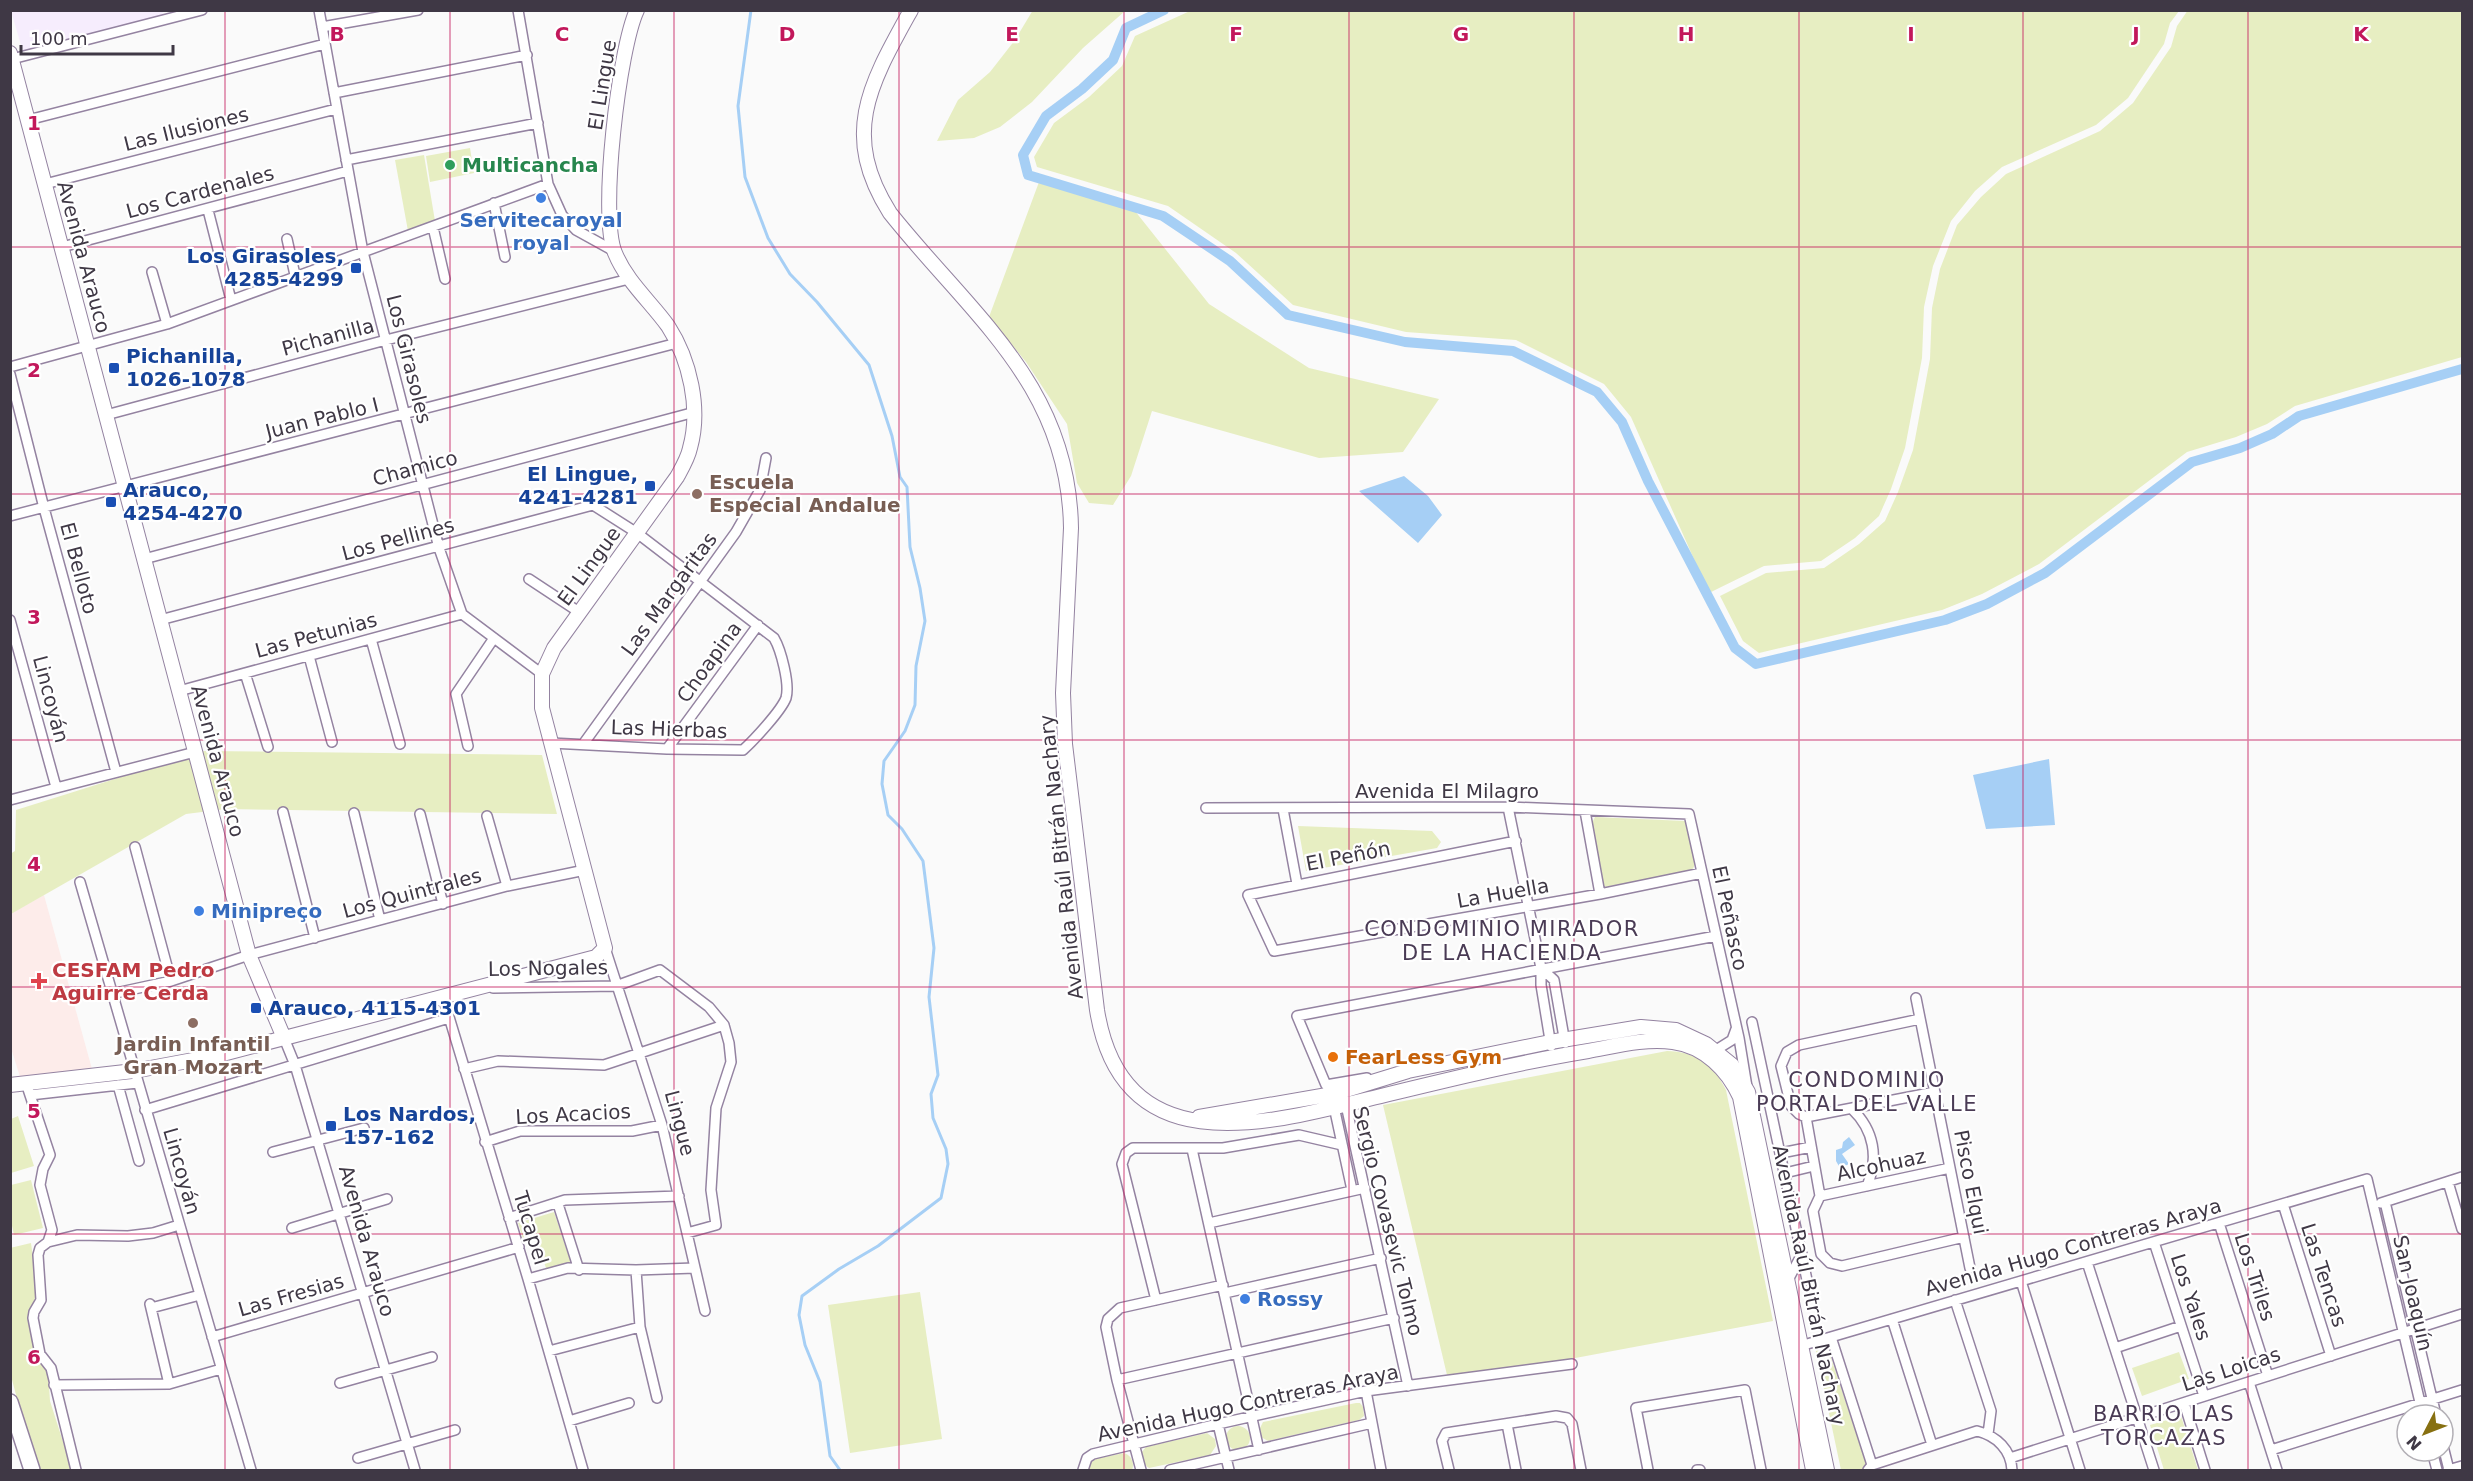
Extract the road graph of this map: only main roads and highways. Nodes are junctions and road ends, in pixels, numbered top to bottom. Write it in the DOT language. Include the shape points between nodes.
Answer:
graph roads {
  1 [pos="637,10"];
  2 [pos="911,10"];
  3 [pos="11,56"];
  4 [pos="542,674"];
  5 [pos="603,951"];
  6 [pos="284,1038"];
  7 [pos="10,1085"];
  8 [pos="1334,1098"];
  9 [pos="1796,1347"];
  10 [pos="10,1402"];
  11 [pos="32,1470"];
  12 [pos="1813,1470"];
  13 [pos="1827,1470"];
  1 -- 4 [label="main road, El Lingue" via="615,120 610,229 614,251 629,279 678,343 695,412 690,451 677,477 554,648"];
  2 -- 8 [label="main road, Avenida Raúl Bitrán Nachary" via="865,109 863,142 877,192 890,213 1022,371 1036,393 1062,454 1071,502 1063,693 1065,744 1098,1020 1108,1055 1128,1086 1155,1107 1188,1119"];
  3 -- 6 [label="main road, Avenida Arauco" via="249,955"];
  4 -- 5 [label="main road, Lingue" via="542,708"];
  5 -- 6 [label="main road, Los Nogales" via="596,957"];
  6 -- 7 [label="main road, Los Nogales" via="136,1077 28,1089"];
  8 -- 9 [label="main road, Avenida Raúl Bitrán Nachary" via="1418,1087 1638,1042 1672,1042 1699,1050 1724,1070 1740,1097 1774,1270"];
  8 -- 9 [label="main road, Avenida Raúl Bitrán Nachary" via="1408,1071 1630,1028 1654,1027 1686,1034 1716,1050 1739,1074 1748,1092 1784,1257"];
  9 -- 12 [label="main road, Avenida Raúl Bitrán Nachary"];
  9 -- 13 [label="main road, Avenida Raúl Bitrán Nachary"];
  10 -- 11 [label="main road"];
}
